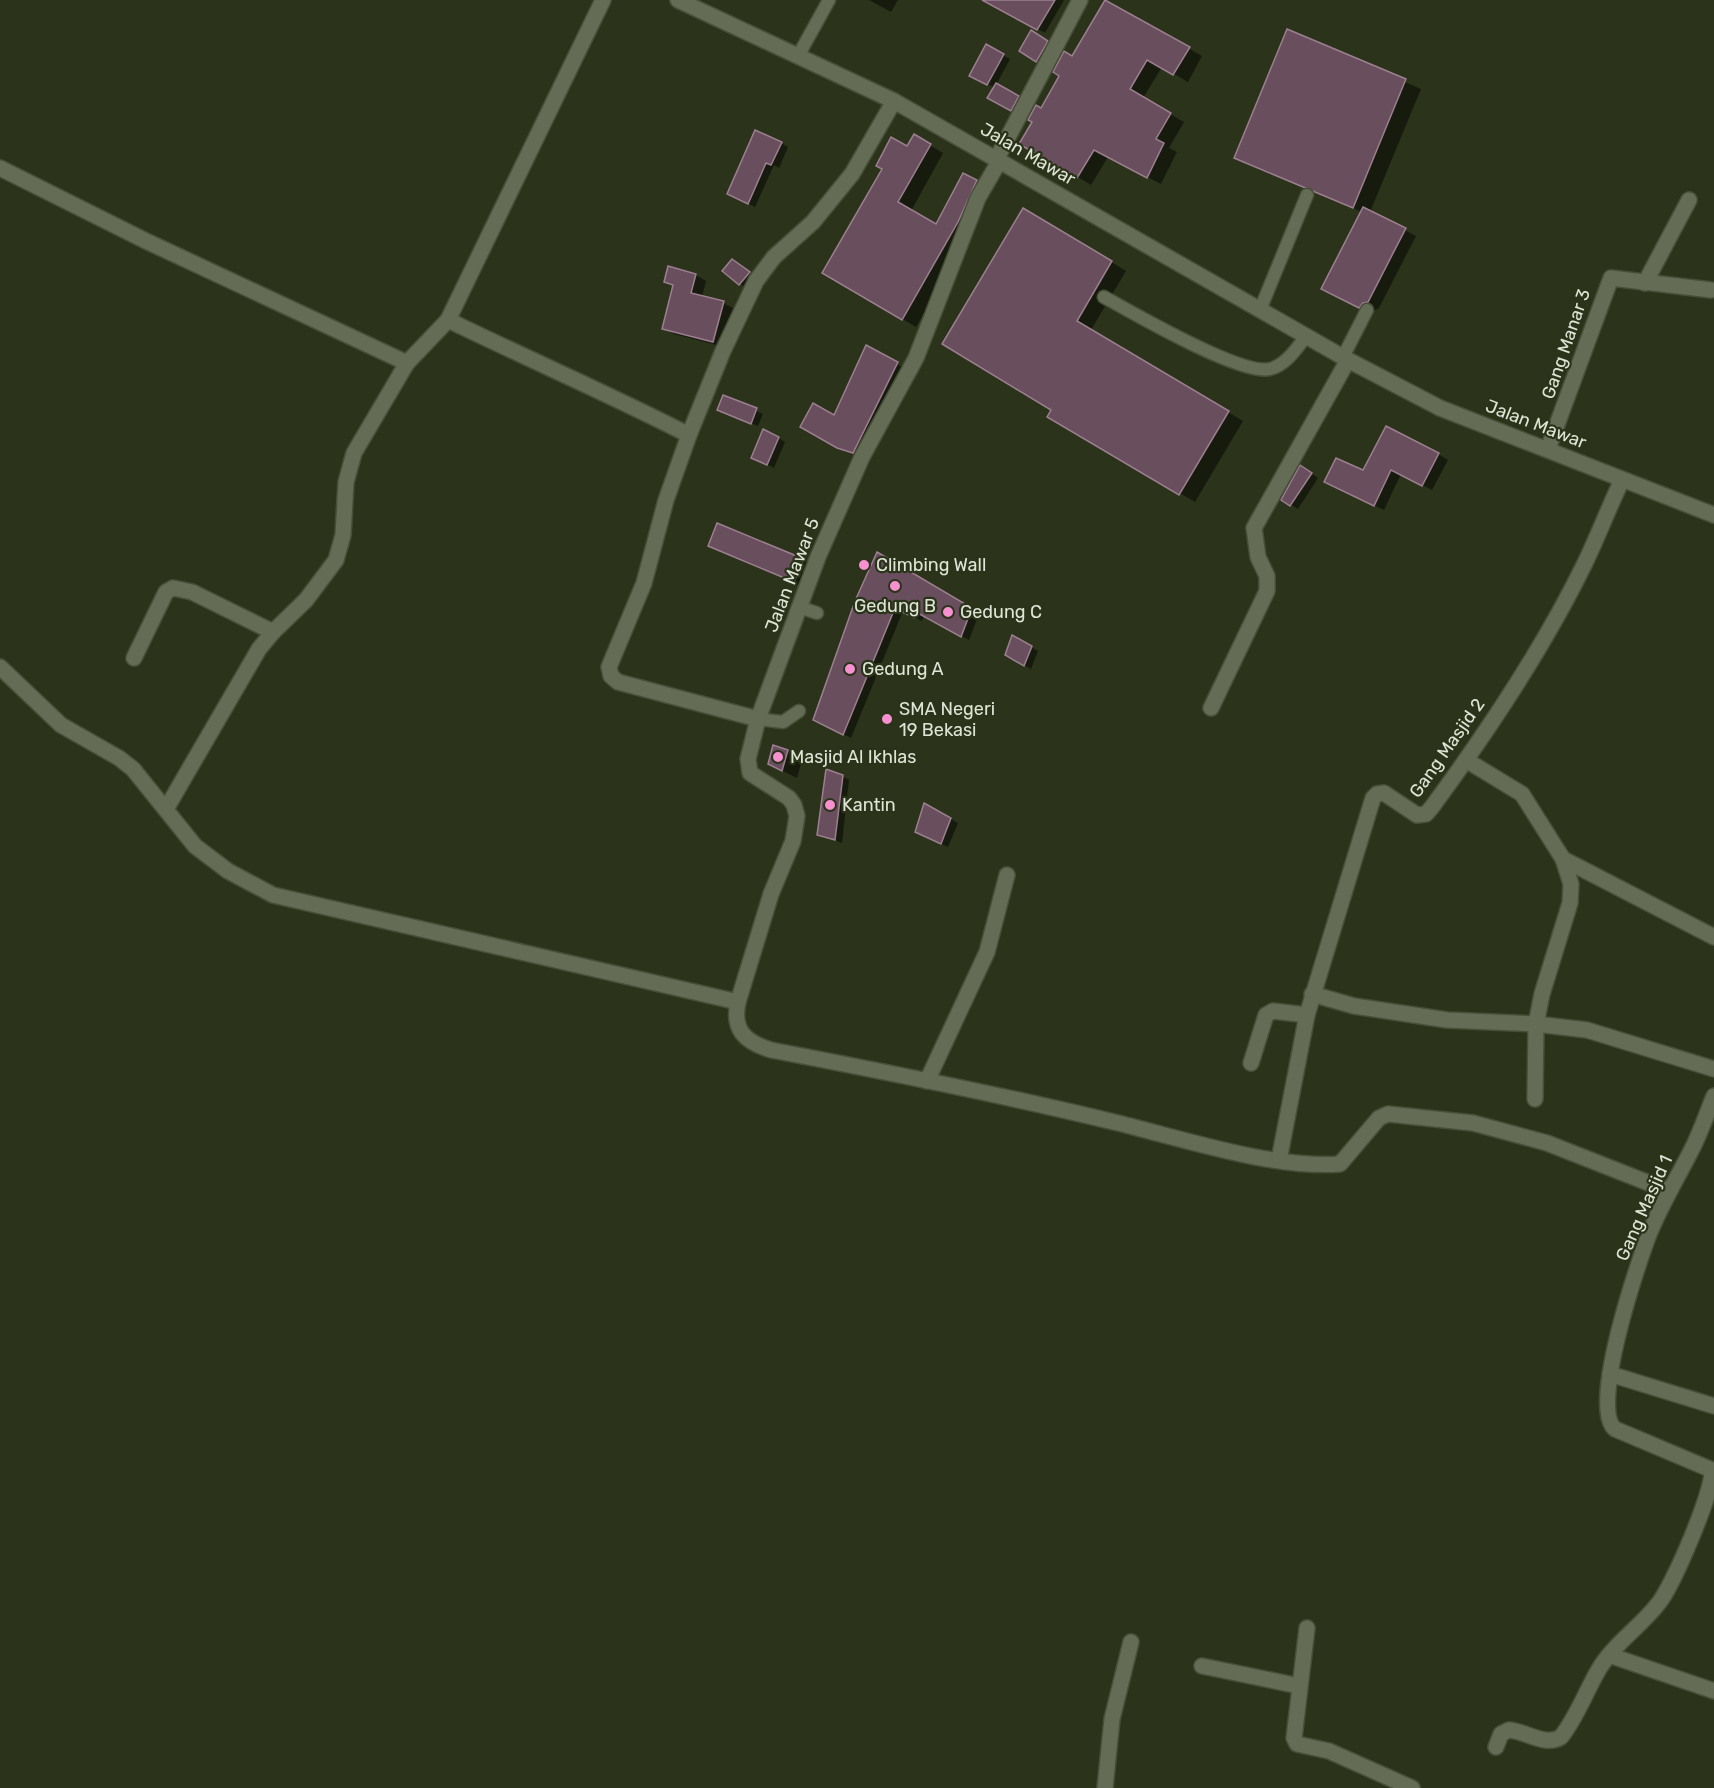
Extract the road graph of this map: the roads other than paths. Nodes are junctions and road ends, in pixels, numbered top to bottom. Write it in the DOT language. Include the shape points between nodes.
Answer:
graph roads {
  1 [pos="603,0"];
  2 [pos="678,0"];
  3 [pos="829,0"];
  4 [pos="1080,0"];
  5 [pos="798,56"];
  6 [pos="894,101"];
  7 [pos="998,159"];
  8 [pos="0,168"];
  9 [pos="1307,195"];
  10 [pos="1689,200"];
  11 [pos="1644,283"];
  12 [pos="1711,290"];
  13 [pos="1104,297"];
  14 [pos="1260,310"];
  15 [pos="1367,310"];
  16 [pos="448,320"];
  17 [pos="1307,335"];
  18 [pos="1346,359"];
  19 [pos="407,363"];
  20 [pos="689,435"];
  21 [pos="1548,449"];
  22 [pos="1622,480"];
  23 [pos="1714,515"];
  24 [pos="799,608"];
  25 [pos="817,613"];
  26 [pos="273,632"];
  27 [pos="134,658"];
  28 [pos="0,667"];
  29 [pos="1210,708"];
  30 [pos="799,711"];
  31 [pos="758,719"];
  32 [pos="1466,760"];
  33 [pos="166,809"];
  34 [pos="1563,859"];
  35 [pos="1006,875"];
  36 [pos="1714,938"];
  37 [pos="1312,994"];
  38 [pos="738,1002"];
  39 [pos="1306,1016"];
  40 [pos="1536,1024"];
  41 [pos="1251,1063"];
  42 [pos="1714,1069"];
  43 [pos="927,1081"];
  44 [pos="1714,1096"];
  45 [pos="1535,1099"];
  46 [pos="1279,1160"];
  47 [pos="1670,1191"];
  48 [pos="1610,1374"];
  49 [pos="1714,1406"];
  50 [pos="1710,1509"];
  51 [pos="1308,1628"];
  52 [pos="1131,1642"];
  53 [pos="1609,1655"];
  54 [pos="1202,1666"];
  55 [pos="1299,1686"];
  56 [pos="1714,1691"];
  57 [pos="1496,1747"];
  58 [pos="1105,1788"];
  59 [pos="1412,1788"];
  1 -- 16 [label="street"];
  2 -- 5 [label="street, Jalan Mawar"];
  3 -- 5 [label="lane"];
  4 -- 7 [label="street, Jalan Mawar 5"];
  5 -- 6 [label="street, Jalan Mawar"];
  6 -- 7 [label="street, Jalan Mawar"];
  6 -- 20 [label="street" via="852,174 813,222 774,257 756,281"];
  7 -- 14 [label="street, Jalan Mawar"];
  7 -- 24 [label="street, Jalan Mawar 5" via="978,198 928,333 862,457"];
  8 -- 19 [label="street"];
  9 -- 14 [label="lane"];
  10 -- 11 [label="street"];
  11 -- 12 [label="street"];
  11 -- 21 [label="street, Gang Manar 3" via="1611,278"];
  13 -- 17 [label="lane" via="1189,344 1250,367 1267,370 1280,366"];
  14 -- 17 [label="street, Jalan Mawar"];
  15 -- 18 [label="lane"];
  16 -- 19 [label="street"];
  16 -- 20 [label="street" via="588,383"];
  17 -- 18 [label="street, Jalan Mawar"];
  18 -- 21 [label="street, Jalan Mawar" via="1440,408"];
  18 -- 29 [label="street" via="1254,528 1268,591"];
  19 -- 26 [label="street" via="354,453 346,482 343,535 336,560 306,600"];
  20 -- 31 [label="street" via="666,500 644,583 609,673 618,682"];
  21 -- 22 [label="street, Jalan Mawar"];
  22 -- 23 [label="street, Jalan Mawar"];
  22 -- 32 [label="street, Gang Masjid 2" via="1585,564"];
  24 -- 25 [label="lane"];
  24 -- 31 [label="street, Jalan Mawar 5"];
  26 -- 27 [label="street" via="192,592 173,588 166,592"];
  26 -- 33 [label="street" via="240,678"];
  28 -- 33 [label="street" via="61,725 126,764"];
  30 -- 31 [label="lane" via="783,722"];
  31 -- 38 [label="street, Jalan Mawar 5" via="748,759 750,773 789,798 797,816 794,841 771,894"];
  32 -- 34 [label="street" via="1522,794"];
  32 -- 37 [label="street, Gang Masjid 2" via="1426,814 1417,815 1384,793 1373,798"];
  33 -- 38 [label="street" via="195,846 228,871 273,895"];
  34 -- 36 [label="street"];
  34 -- 40 [label="street" via="1571,884 1570,903"];
  35 -- 43 [label="street" via="987,952"];
  37 -- 39 [label="street, Gang Masjid 2"];
  37 -- 40 [label="street" via="1354,1006 1447,1020"];
  38 -- 43 [label="street" via="735,1017 741,1033 753,1045"];
  39 -- 41 [label="street" via="1273,1011 1266,1015"];
  39 -- 46 [label="street, Gang Masjid 2"];
  40 -- 42 [label="street" via="1587,1030"];
  40 -- 45 [label="street"];
  43 -- 46 [label="street"];
  44 -- 47 [label="street, Gang Masjid 1"];
  46 -- 47 [label="street" via="1340,1164 1379,1118 1388,1114 1473,1123 1547,1143"];
  47 -- 48 [label="street, Gang Masjid 1" via="1638,1265"];
  48 -- 49 [label="street"];
  48 -- 50 [label="street, Gang Masjid 1" via="1608,1421 1620,1432 1712,1470"];
  50 -- 53 [label="street" via="1673,1582 1644,1621"];
  51 -- 55 [label="street"];
  52 -- 58 [label="street" via="1115,1700"];
  53 -- 56 [label="street"];
  53 -- 57 [label="street" via="1558,1739 1543,1740 1509,1730 1501,1734"];
  54 -- 55 [label="street"];
  55 -- 59 [label="street" via="1294,1738 1297,1744 1329,1751"];
}
